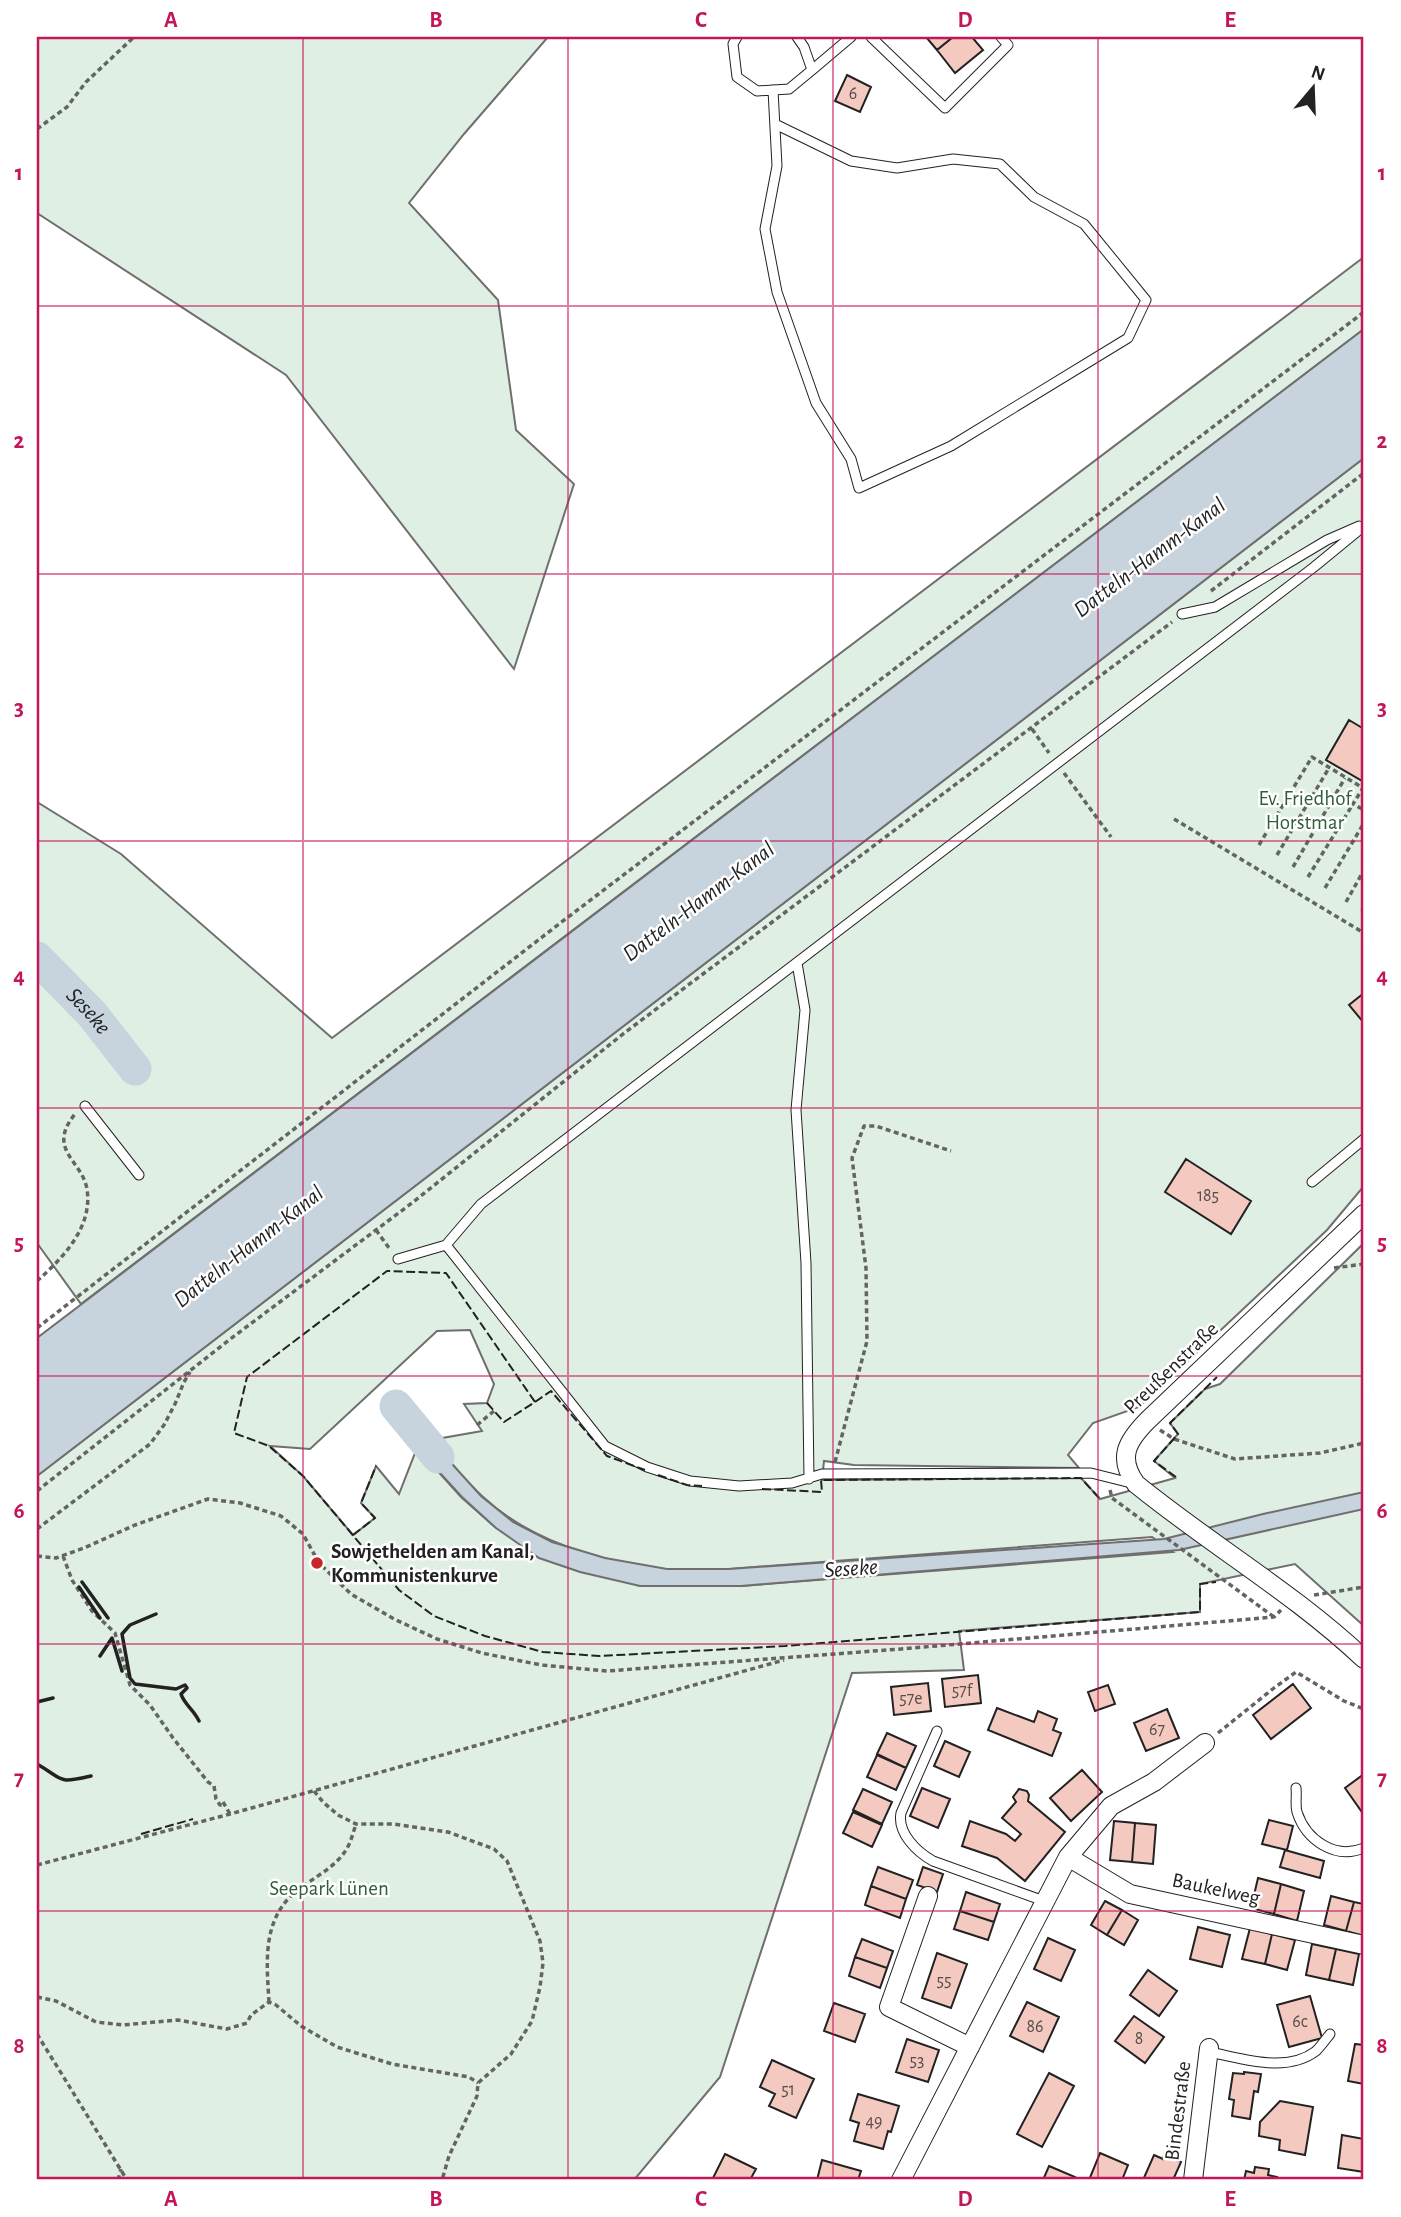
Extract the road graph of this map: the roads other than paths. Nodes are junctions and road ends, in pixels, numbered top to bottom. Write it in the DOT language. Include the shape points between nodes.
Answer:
graph roads {
  1 [pos="737,37"];
  2 [pos="797,37"];
  3 [pos="850,37"];
  4 [pos="871,37"];
  5 [pos="1001,37"];
  6 [pos="812,70"];
  7 [pos="773,90"];
  8 [pos="775,124"];
  9 [pos="1364,525"];
  10 [pos="1182,614"];
  11 [pos="797,963"];
  12 [pos="85,1106"];
  13 [pos="1364,1139"];
  14 [pos="139,1175"];
  15 [pos="1312,1182"];
  16 [pos="1364,1214"];
  17 [pos="446,1245"];
  18 [pos="398,1259"];
  19 [pos="809,1479"];
  20 [pos="1136,1484"];
  21 [pos="1364,1659"];
  22 [pos="937,1731"];
  23 [pos="1205,1743"];
  24 [pos="1296,1788"];
  25 [pos="1364,1848"];
  26 [pos="1068,1857"];
  27 [pos="928,1896"];
  28 [pos="1044,1901"];
  29 [pos="1364,1945"];
  30 [pos="1330,2034"];
  31 [pos="970,2047"];
  32 [pos="1209,2050"];
  33 [pos="901,2180"];
  34 [pos="1193,2180"];
  1 -- 7 [label="lane" via="733,44 737,77 757,91"];
  2 -- 6 [label="lane"];
  3 -- 6 [label="lane"];
  4 -- 5 [label="lane" via="945,108 1008,45"];
  6 -- 7 [label="lane" via="789,89"];
  7 -- 8 [label="lane"];
  8 -- 8 [label="lane" via="777,166 765,229 776,292 816,403 851,459 859,488 951,446 1128,338 1146,300 1084,224 1034,197 1000,164 953,159 897,168 851,160"];
  9 -- 10 [label="lane" via="1327,540 1214,607"];
  9 -- 11 [label="lane"];
  11 -- 17 [label="lane" via="481,1204"];
  11 -- 19 [label="lane" via="805,1010 796,1110 806,1262"];
  12 -- 14 [label="lane"];
  13 -- 15 [label="lane"];
  16 -- 20 [label="street, Preußenstraße" via="1137,1431 1126,1458 1127,1471"];
  17 -- 18 [label="lane"];
  17 -- 19 [label="lane" via="605,1446 647,1467 690,1480 739,1486"];
  19 -- 20 [label="lane" via="822,1474 1091,1473"];
  20 -- 21 [label="street" via="1287,1595"];
  22 -- 28 [label="lane" via="901,1813 908,1838 933,1861"];
  23 -- 26 [label="street" via="1154,1782 1111,1806"];
  24 -- 25 [label="lane" via="1297,1811 1312,1840 1334,1850"];
  26 -- 28 [label="street"];
  26 -- 29 [label="street, Baukelweg" via="1129,1894"];
  27 -- 31 [label="street" via="888,2007"];
  28 -- 31 [label="street"];
  30 -- 32 [label="lane" via="1315,2051 1289,2062"];
  31 -- 33 [label="street"];
  32 -- 34 [label="street, Bindestraße"];
}
